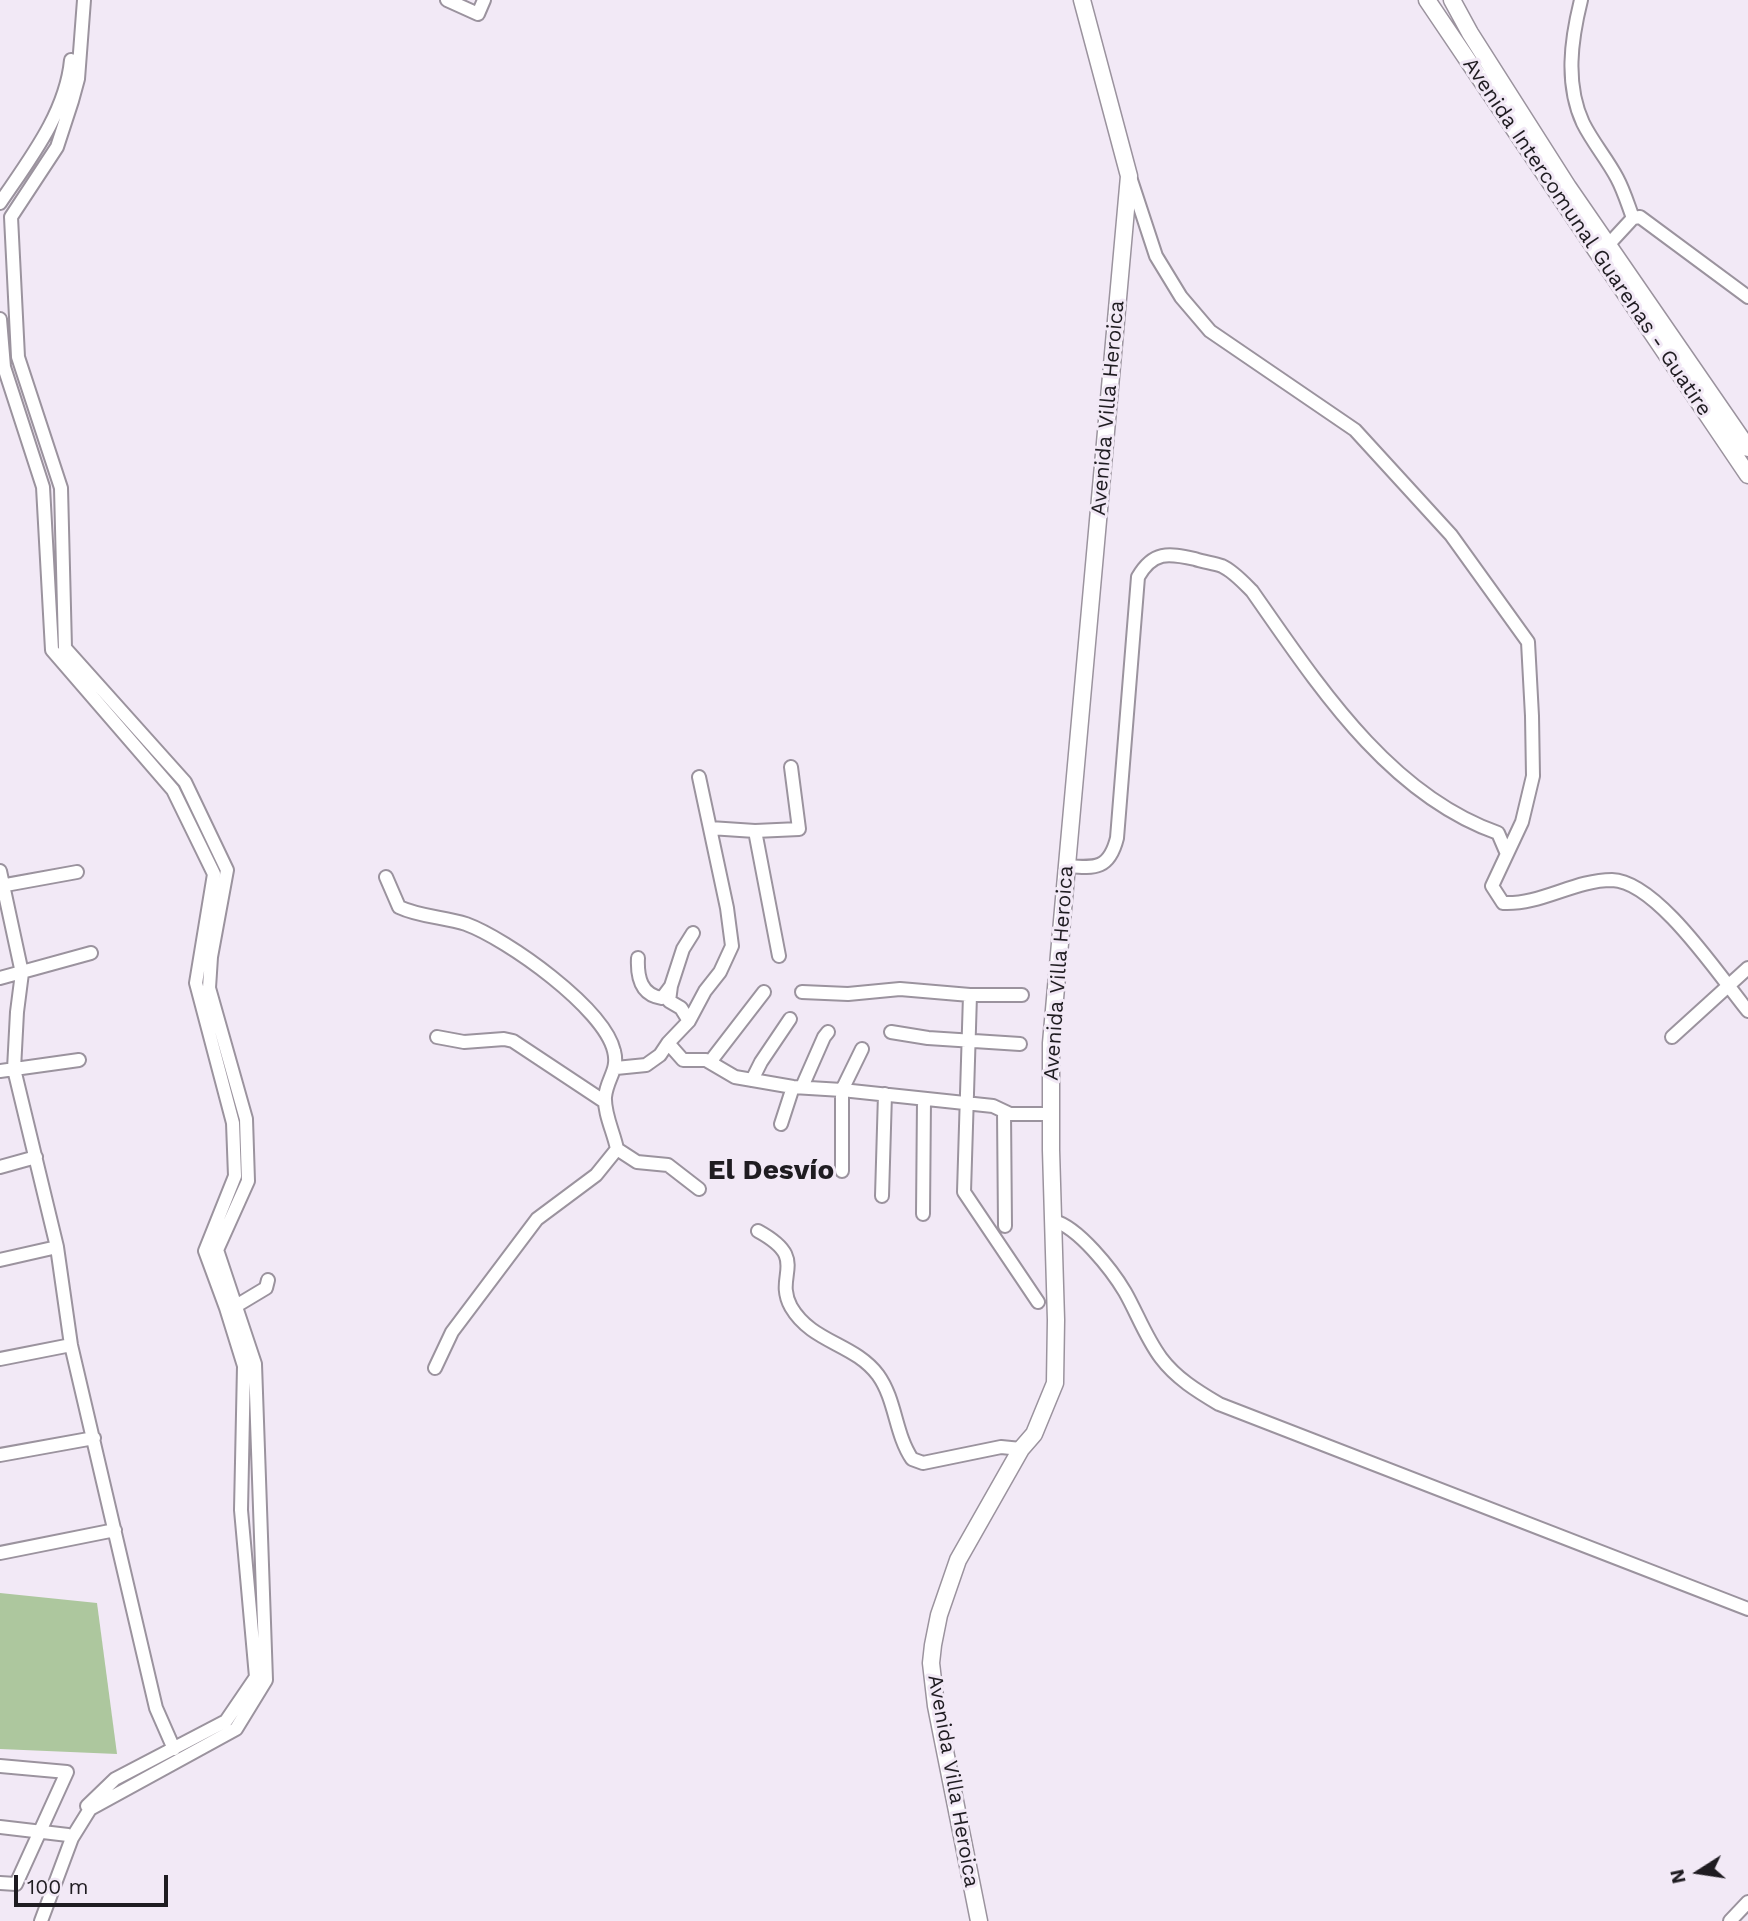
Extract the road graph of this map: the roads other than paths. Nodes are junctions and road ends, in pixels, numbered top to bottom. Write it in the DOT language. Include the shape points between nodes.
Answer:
graph roads {
  1 [pos="77,0"];
  2 [pos="84,0"];
  3 [pos="447,0"];
  4 [pos="484,0"];
  5 [pos="1082,0"];
  6 [pos="1427,0"];
  7 [pos="1452,0"];
  8 [pos="1581,0"];
  9 [pos="1129,176"];
  10 [pos="0,203"];
  11 [pos="1633,218"];
  12 [pos="1609,244"];
  13 [pos="1748,297"];
  14 [pos="0,319"];
  15 [pos="1748,448"];
  16 [pos="1748,475"];
  17 [pos="790,767"];
  18 [pos="699,777"];
  19 [pos="710,828"];
  20 [pos="755,831"];
  21 [pos="1507,854"];
  22 [pos="1066,866"];
  23 [pos="0,871"];
  24 [pos="78,872"];
  25 [pos="386,877"];
  26 [pos="2,885"];
  27 [pos="693,933"];
  28 [pos="91,953"];
  29 [pos="779,956"];
  30 [pos="638,958"];
  31 [pos="1748,968"];
  32 [pos="22,973"];
  33 [pos="0,978"];
  34 [pos="1728,985"];
  35 [pos="671,986"];
  36 [pos="764,992"];
  37 [pos="802,992"];
  38 [pos="970,995"];
  39 [pos="1022,995"];
  40 [pos="1748,1010"];
  41 [pos="790,1019"];
  42 [pos="689,1021"];
  43 [pos="828,1032"];
  44 [pos="891,1032"];
  45 [pos="437,1037"];
  46 [pos="1672,1037"];
  47 [pos="969,1041"];
  48 [pos="668,1043"];
  49 [pos="1020,1044"];
  50 [pos="862,1049"];
  51 [pos="79,1060"];
  52 [pos="710,1062"];
  53 [pos="616,1068"];
  54 [pos="15,1069"];
  55 [pos="0,1071"];
  56 [pos="752,1080"];
  57 [pos="797,1087"];
  58 [pos="842,1090"];
  59 [pos="885,1094"];
  60 [pos="924,1100"];
  61 [pos="605,1102"];
  62 [pos="966,1104"];
  63 [pos="1004,1112"];
  64 [pos="1051,1114"];
  65 [pos="781,1124"];
  66 [pos="617,1149"];
  67 [pos="36,1157"];
  68 [pos="0,1167"];
  69 [pos="842,1171"];
  70 [pos="699,1189"];
  71 [pos="882,1196"];
  72 [pos="923,1214"];
  73 [pos="1054,1222"];
  74 [pos="1005,1226"];
  75 [pos="758,1231"];
  76 [pos="57,1247"];
  77 [pos="0,1260"];
  78 [pos="268,1280"];
  79 [pos="1038,1302"];
  80 [pos="236,1306"];
  81 [pos="71,1345"];
  82 [pos="0,1359"];
  83 [pos="435,1368"];
  84 [pos="94,1438"];
  85 [pos="1021,1449"];
  86 [pos="0,1455"];
  87 [pos="115,1530"];
  88 [pos="0,1553"];
  89 [pos="1748,1609"];
  90 [pos="174,1749"];
  91 [pos="0,1766"];
  92 [pos="0,1827"];
  93 [pos="40,1830"];
  94 [pos="68,1835"];
  95 [pos="0,1883"];
  96 [pos="1748,1902"];
  97 [pos="35,1921"];
  98 [pos="41,1921"];
  99 [pos="979,1921"];
  100 [pos="1730,1921"];
  1 -- 10 [label="street" via="69,75 44,137"];
  2 -- 80 [label="street" via="78,79 57,147 11,217 18,357 61,488 65,648 185,782 227,870 209,988 246,1119 248,1181 217,1250"];
  3 -- 4 [label="street" via="478,14"];
  5 -- 9 [label="main road, Avenida Villa Heroica"];
  6 -- 16 [label="main road, Avenida Intercomunal Guarenas - Guatire"];
  7 -- 12 [label="main road, Avenida Intercomunal Guarenas - Guatire" via="1568,187"];
  8 -- 11 [label="street" via="1572,44 1574,94 1582,120 1619,181"];
  9 -- 21 [label="street" via="1156,256 1181,298 1210,331 1355,430 1451,535 1528,642 1533,776 1522,822"];
  9 -- 22 [label="main road, Avenida Villa Heroica"];
  11 -- 12 [label="street"];
  11 -- 13 [label="street" via="1645,220"];
  12 -- 15 [label="main road, Avenida Intercomunal Guarenas - Guatire"];
  14 -- 90 [label="street" via="4,368 43,487 52,649 173,790 214,874 196,983 233,1123 235,1177 205,1251 244,1366 242,1510 256,1677 226,1721"];
  17 -- 20 [label="street" via="799,829"];
  18 -- 19 [label="street"];
  19 -- 20 [label="street"];
  19 -- 42 [label="street" via="732,946"];
  20 -- 29 [label="street"];
  21 -- 22 [label="street" via="1498,832 1473,824 1433,799 1364,738 1239,578 1222,566 1177,555 1159,556 1145,564 1138,577 1113,853 1091,868"];
  21 -- 34 [label="street" via="1492,886 1503,904 1522,904 1577,886 1614,880 1634,887 1671,915"];
  22 -- 64 [label="main road, Avenida Villa Heroica" via="1051,1043"];
  23 -- 26 [label="street"];
  24 -- 26 [label="street"];
  25 -- 53 [label="street" via="399,907 470,926 570,991 604,1028 614,1047"];
  26 -- 32 [label="street"];
  27 -- 35 [label="street"];
  28 -- 32 [label="street"];
  30 -- 35 [label="street" via="642,986 651,995 662,998"];
  31 -- 34 [label="street"];
  32 -- 33 [label="street"];
  32 -- 54 [label="street"];
  34 -- 40 [label="street"];
  34 -- 46 [label="street"];
  35 -- 42 [label="street" via="669,1001 681,1008"];
  36 -- 52 [label="street"];
  37 -- 38 [label="street" via="900,989"];
  38 -- 39 [label="street"];
  38 -- 47 [label="street"];
  41 -- 56 [label="street"];
  42 -- 48 [label="street"];
  43 -- 57 [label="street"];
  44 -- 47 [label="street"];
  45 -- 61 [label="street" via="464,1042 513,1041"];
  47 -- 49 [label="street"];
  47 -- 62 [label="street"];
  48 -- 52 [label="street" via="683,1060"];
  48 -- 53 [label="street" via="646,1065"];
  50 -- 58 [label="street"];
  51 -- 54 [label="street"];
  52 -- 56 [label="street" via="735,1077"];
  53 -- 61 [label="street"];
  54 -- 55 [label="street"];
  54 -- 67 [label="street"];
  56 -- 57 [label="street"];
  57 -- 58 [label="street"];
  57 -- 65 [label="street"];
  58 -- 59 [label="street"];
  58 -- 69 [label="street"];
  59 -- 60 [label="street"];
  59 -- 71 [label="street"];
  60 -- 62 [label="street"];
  60 -- 72 [label="street"];
  61 -- 66 [label="street"];
  62 -- 63 [label="street" via="993,1106"];
  62 -- 79 [label="street" via="964,1192"];
  63 -- 64 [label="street"];
  63 -- 74 [label="street"];
  64 -- 73 [label="main road, Avenida Villa Heroica"];
  66 -- 70 [label="street" via="637,1162 668,1165"];
  66 -- 83 [label="street" via="596,1175 537,1219 452,1332"];
  67 -- 68 [label="street"];
  67 -- 76 [label="street"];
  73 -- 85 [label="main road, Avenida Villa Heroica" via="1055,1383 1034,1434"];
  73 -- 89 [label="street" via="1064,1224 1084,1241 1123,1288 1161,1358 1186,1384 1219,1404"];
  75 -- 85 [label="street" via="786,1256 788,1300 805,1326 842,1346 877,1374 890,1396 912,1459 923,1463 1001,1447"];
  76 -- 77 [label="street"];
  76 -- 81 [label="street"];
  78 -- 80 [label="street" via="266,1288"];
  80 -- 98 [label="street" via="255,1364 266,1680 236,1729 90,1809 72,1838"];
  81 -- 82 [label="street"];
  81 -- 84 [label="street"];
  84 -- 86 [label="street"];
  84 -- 87 [label="street"];
  85 -- 99 [label="main road, Avenida Villa Heroica" via="958,1560 933,1645 936,1706"];
  87 -- 88 [label="street"];
  87 -- 90 [label="street" via="156,1708"];
  90 -- 94 [label="street" via="115,1779 86,1806"];
  91 -- 93 [label="street" via="67,1772"];
  92 -- 93 [label="street"];
  93 -- 94 [label="street"];
  93 -- 95 [label="street" via="16,1884"];
  94 -- 97 [label="street"];
  96 -- 100 [label="street"];
}
